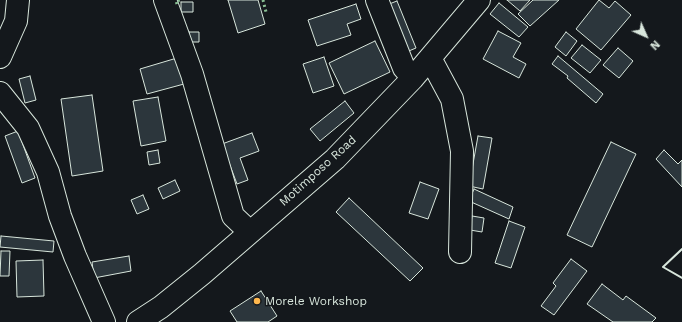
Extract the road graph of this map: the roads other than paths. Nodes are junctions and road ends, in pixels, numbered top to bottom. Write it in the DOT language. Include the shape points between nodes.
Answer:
graph roads {
  1 [pos="19,0"];
  2 [pos="165,0"];
  3 [pos="377,0"];
  4 [pos="479,0"];
  5 [pos="0,58"];
  6 [pos="430,58"];
  7 [pos="413,78"];
  8 [pos="0,93"];
  9 [pos="250,232"];
  10 [pos="460,252"];
  11 [pos="104,322"];
  12 [pos="138,322"];
  1 -- 5 [label="street" via="16,21"];
  2 -- 9 [label="street" via="192,74 234,216"];
  3 -- 7 [label="street" via="404,68"];
  4 -- 6 [label="street, Motimposo Road"];
  6 -- 7 [label="street, Motimposo Road"];
  6 -- 10 [label="street" via="452,99 462,152"];
  7 -- 9 [label="street, Motimposo Road" via="335,159"];
  8 -- 11 [label="street" via="28,128 48,172 60,216"];
  9 -- 12 [label="street, Motimposo Road" via="167,302"];
}
